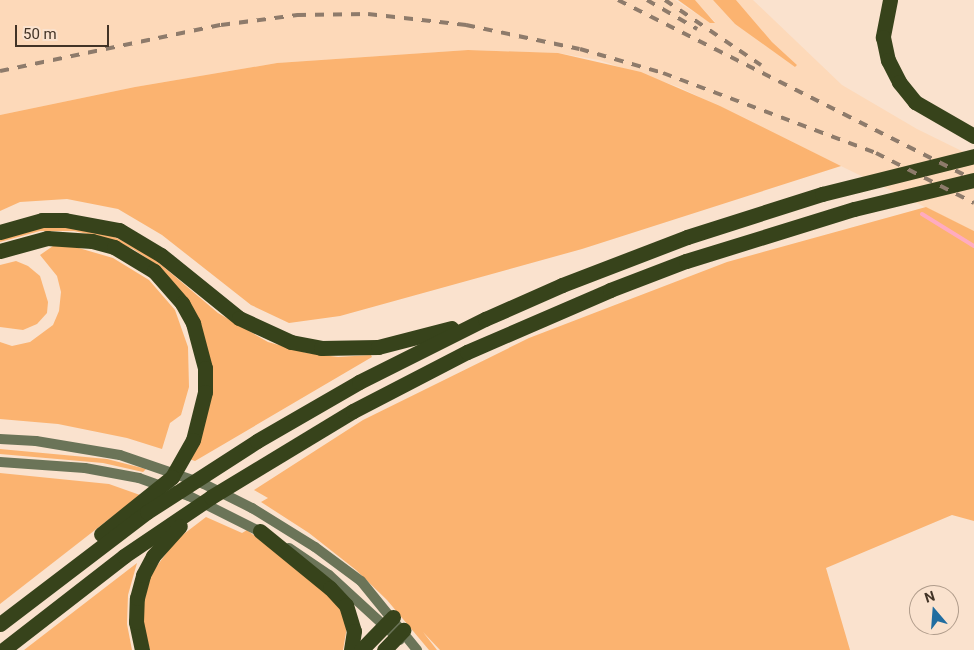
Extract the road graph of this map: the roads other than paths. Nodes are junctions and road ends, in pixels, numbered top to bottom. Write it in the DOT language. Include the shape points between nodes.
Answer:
graph roads {
  1 [pos="890,0"];
  2 [pos="974,136"];
  3 [pos="974,156"];
  4 [pos="974,180"];
  5 [pos="0,232"];
  6 [pos="0,251"];
  7 [pos="485,319"];
  8 [pos="0,439"];
  9 [pos="0,462"];
  10 [pos="211,497"];
  11 [pos="260,531"];
  12 [pos="79,562"];
  13 [pos="388,621"];
  14 [pos="0,624"];
  15 [pos="399,634"];
  16 [pos="3,650"];
  17 [pos="142,650"];
  18 [pos="351,650"];
  19 [pos="360,650"];
  20 [pos="384,650"];
  21 [pos="416,650"];
  1 -- 2 [label="highway" via="883,37 888,60 899,82 915,102"];
  3 -- 7 [label="highway" via="822,194 634,256"];
  4 -- 10 [label="highway" via="854,210 686,261 548,316 467,352 353,411"];
  5 -- 7 [label="highway" via="42,220 65,220 119,230 160,255 239,318 291,342 322,348 378,347"];
  6 -- 12 [label="highway" via="47,238 92,241 114,247 154,271 170,287 193,323 200,346 204,368 203,408 184,459 172,477 85,547"];
  7 -- 12 [label="highway" via="359,382 258,441 147,512"];
  8 -- 13 [label="street" via="93,449 204,484 252,508 332,559 361,581"];
  9 -- 11 [label="street" via="85,468 139,478 189,496"];
  10 -- 16 [label="highway" via="124,556"];
  10 -- 17 [label="highway" via="163,543 143,575 136,598 136,622"];
  11 -- 13 [label="street" via="329,574"];
  11 -- 18 [label="highway" via="346,605 354,631"];
  12 -- 14 [label="highway"];
  13 -- 15 [label="street"];
  13 -- 19 [label="highway"];
  15 -- 20 [label="highway"];
  15 -- 21 [label="street"];
}
